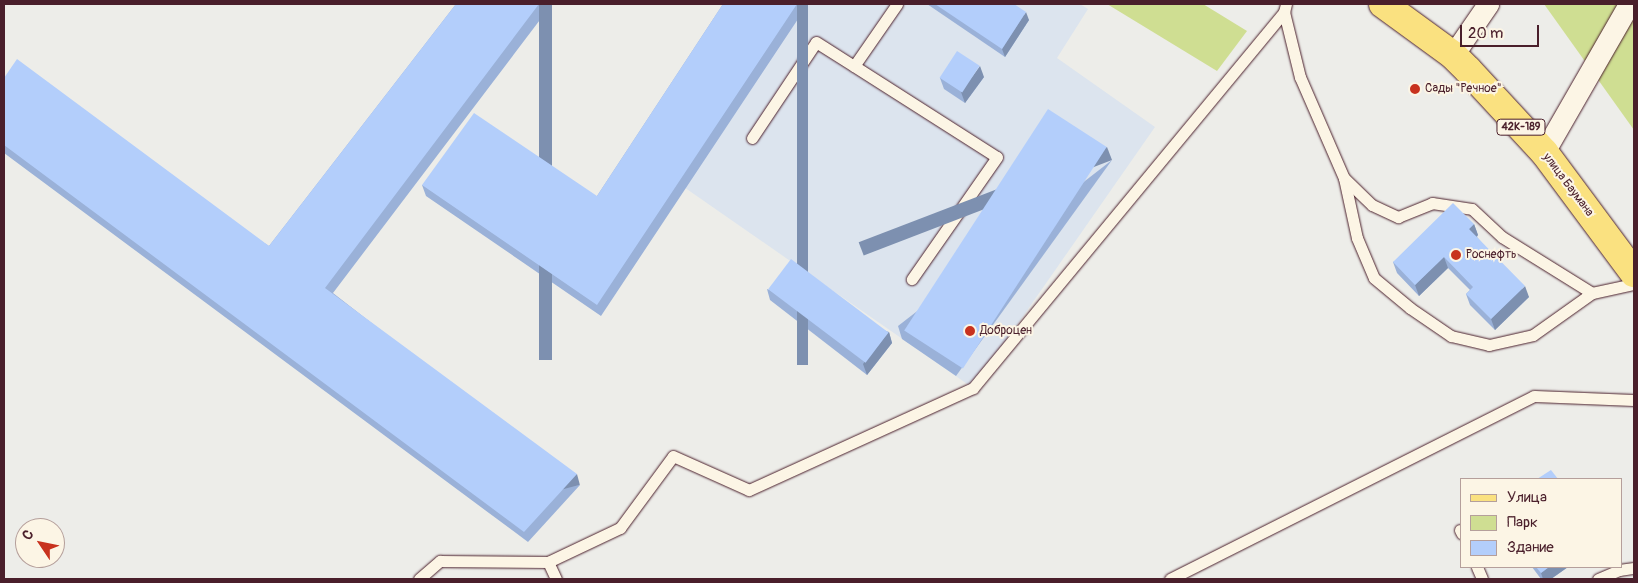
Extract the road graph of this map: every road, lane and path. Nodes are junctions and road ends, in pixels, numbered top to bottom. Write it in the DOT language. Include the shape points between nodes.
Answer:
graph roads {
  1 [pos="897,4"];
  2 [pos="1383,4"];
  3 [pos="1488,4"];
  4 [pos="1630,4"];
  5 [pos="1285,8"];
  6 [pos="1453,55"];
  7 [pos="854,66"];
  8 [pos="752,138"];
  9 [pos="1544,152"];
  10 [pos="1344,178"];
  11 [pos="1634,273"];
  12 [pos="912,279"];
  13 [pos="1634,284"];
  14 [pos="1592,293"];
  15 [pos="1634,400"];
  16 [pos="548,562"];
  17 [pos="1634,568"];
  18 [pos="419,579"];
  19 [pos="556,579"];
  20 [pos="1170,579"];
  21 [pos="1598,579"];
  1 -- 7 [label="lane"];
  2 -- 6 [label="main road, улица Баумана / 42К-189"];
  3 -- 6 [label="street"];
  4 -- 9 [label="street"];
  5 -- 10 [label="lane" via="1300,77"];
  5 -- 16 [label="lane" via="973,388 749,490 673,456 620,528"];
  6 -- 9 [label="main road, улица Баумана / 42К-189"];
  7 -- 8 [label="lane" via="816,42"];
  7 -- 12 [label="lane" via="997,157"];
  9 -- 11 [label="main road, улица Баумана / 42К-189"];
  10 -- 14 [label="lane" via="1372,205 1398,217 1432,203 1472,209 1509,242"];
  10 -- 14 [label="lane" via="1357,238 1374,278 1451,336 1489,345 1533,335"];
  13 -- 14 [label="lane"];
  15 -- 20 [label="lane" via="1534,396"];
  16 -- 18 [label="lane" via="440,561"];
  16 -- 19 [label="lane"];
  17 -- 21 [label="lane"];
}
